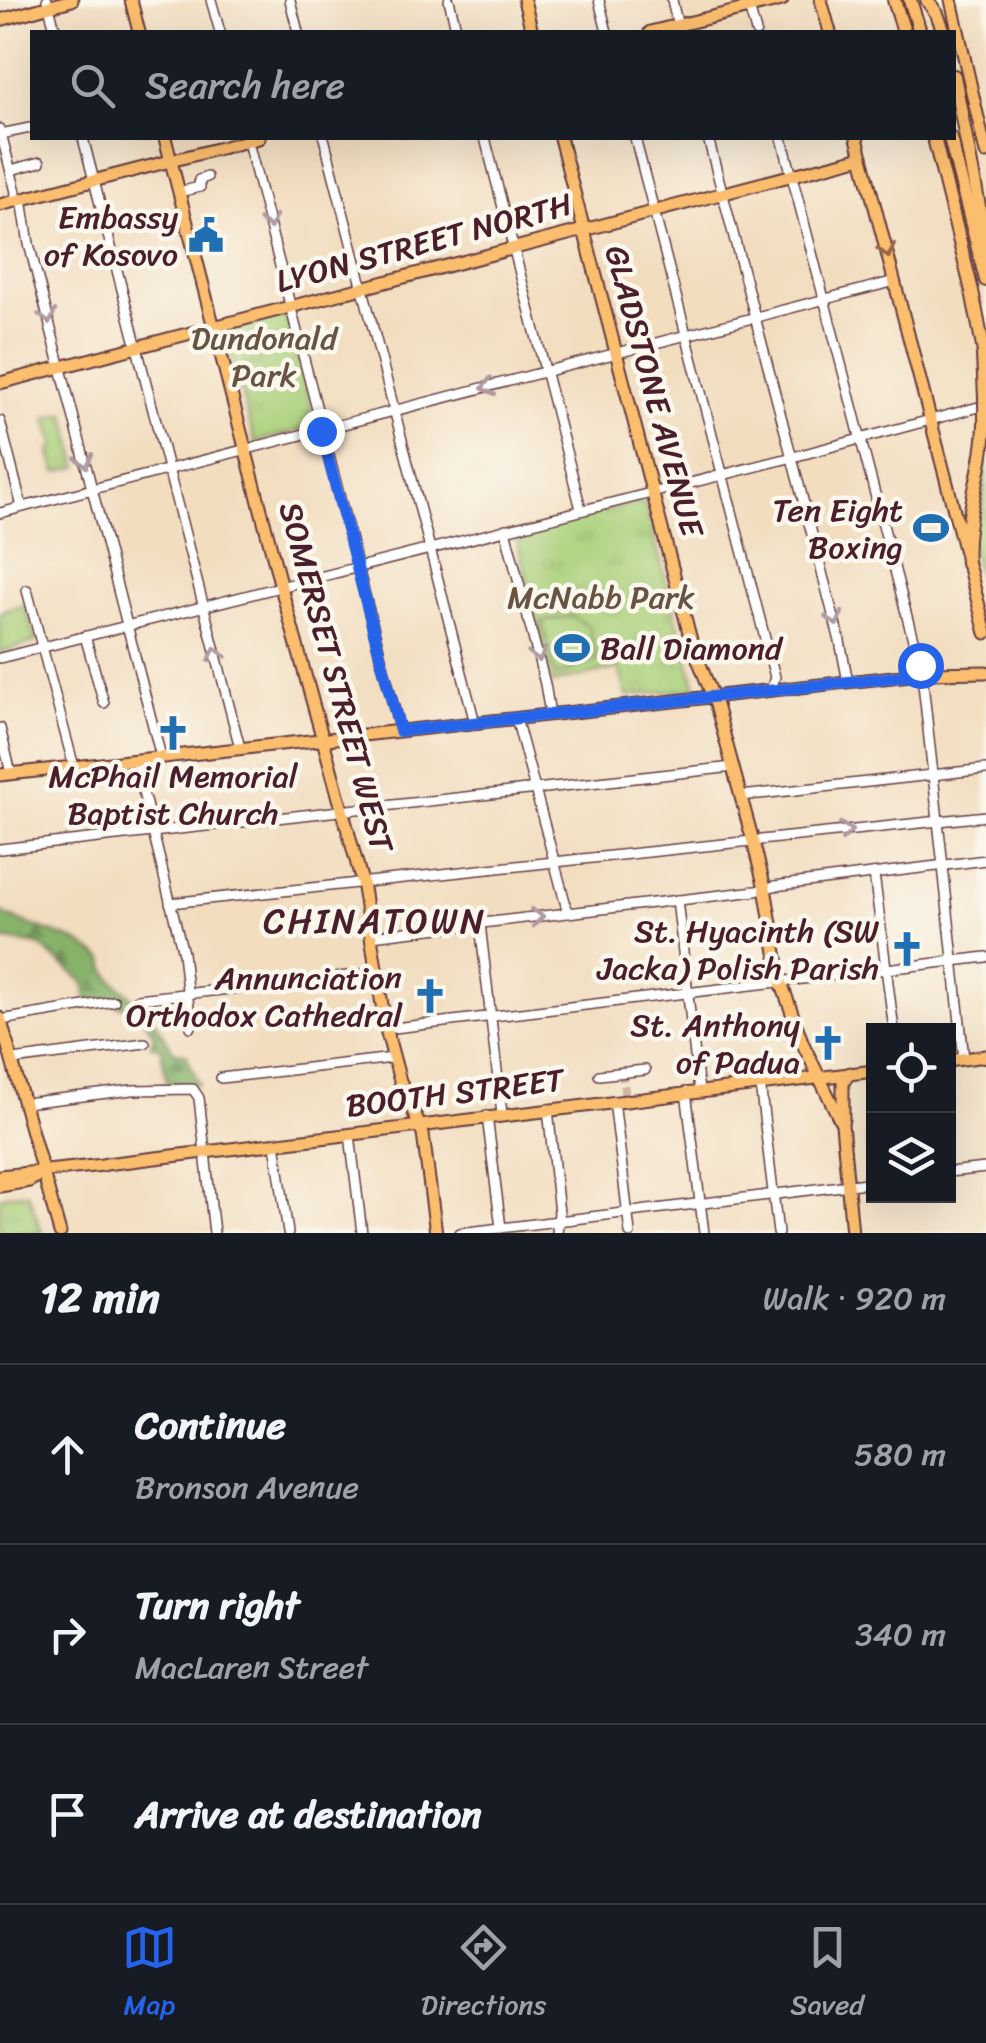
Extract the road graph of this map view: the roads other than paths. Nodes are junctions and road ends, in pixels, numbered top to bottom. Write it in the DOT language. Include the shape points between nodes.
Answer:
graph roads {
  1 [pos="72,0"];
  2 [pos="131,0"];
  3 [pos="211,0"];
  4 [pos="290,0"];
  5 [pos="449,0"];
  6 [pos="524,0"];
  7 [pos="599,0"];
  8 [pos="672,0"];
  9 [pos="782,0"];
  10 [pos="822,0"];
  11 [pos="894,0"];
  12 [pos="910,0"];
  13 [pos="927,0"];
  14 [pos="940,0"];
  15 [pos="951,0"];
  16 [pos="48,3"];
  17 [pos="748,4"];
  18 [pos="0,20"];
  19 [pos="679,29"];
  20 [pos="55,30"];
  21 [pos="138,30"];
  22 [pos="219,30"];
  23 [pos="298,30"];
  24 [pos="456,30"];
  25 [pos="532,30"];
  26 [pos="607,30"];
  27 [pos="755,30"];
  28 [pos="830,30"];
  29 [pos="903,30"];
  30 [pos="919,30"];
  31 [pos="943,30"];
  32 [pos="953,30"];
  33 [pos="956,37"];
  34 [pos="959,44"];
  35 [pos="956,86"];
  36 [pos="982,125"];
  37 [pos="30,128"];
  38 [pos="1,132"];
  39 [pos="85,140"];
  40 [pos="166,140"];
  41 [pos="244,140"];
  42 [pos="251,140"];
  43 [pos="325,140"];
  44 [pos="486,140"];
  45 [pos="561,140"];
  46 [pos="636,140"];
  47 [pos="709,140"];
  48 [pos="783,140"];
  49 [pos="858,140"];
  50 [pos="935,140"];
  51 [pos="951,140"];
  52 [pos="986,153"];
  53 [pos="862,157"];
  54 [pos="171,160"];
  55 [pos="40,162"];
  56 [pos="10,170"];
  57 [pos="792,175"];
  58 [pos="207,177"];
  59 [pos="95,181"];
  60 [pos="179,192"];
  61 [pos="723,193"];
  62 [pos="18,200"];
  63 [pos="0,205"];
  64 [pos="655,211"];
  65 [pos="103,214"];
  66 [pos="78,220"];
  67 [pos="584,230"];
  68 [pos="514,248"];
  69 [pos="986,261"];
  70 [pos="986,280"];
  71 [pos="895,281"];
  72 [pos="364,289"];
  73 [pos="825,300"];
  74 [pos="290,308"];
  75 [pos="756,317"];
  76 [pos="214,328"];
  77 [pos="687,336"];
  78 [pos="138,348"];
  79 [pos="616,354"];
  80 [pos="984,355"];
  81 [pos="61,367"];
  82 [pos="545,373"];
  83 [pos="0,382"];
  84 [pos="985,398"];
  85 [pos="986,405"];
  86 [pos="396,412"];
  87 [pos="985,418"];
  88 [pos="0,421"];
  89 [pos="931,422"];
  90 [pos="321,431"];
  91 [pos="861,438"];
  92 [pos="247,451"];
  93 [pos="793,457"];
  94 [pos="169,470"];
  95 [pos="722,475"];
  96 [pos="92,490"];
  97 [pos="652,493"];
  98 [pos="22,508"];
  99 [pos="582,510"];
  100 [pos="0,513"];
  101 [pos="505,529"];
  102 [pos="431,549"];
  103 [pos="967,562"];
  104 [pos="357,568"];
  105 [pos="281,586"];
  106 [pos="27,590"];
  107 [pos="204,606"];
  108 [pos="127,626"];
  109 [pos="986,633"];
  110 [pos="84,636"];
  111 [pos="43,647"];
  112 [pos="0,658"];
  113 [pos="986,663"];
  114 [pos="943,672"];
  115 [pos="986,672"];
  116 [pos="922,674"];
  117 [pos="848,682"];
  118 [pos="773,684"];
  119 [pos="713,697"];
  120 [pos="104,703"];
  121 [pos="550,714"];
  122 [pos="516,718"];
  123 [pos="475,723"];
  124 [pos="0,728"];
  125 [pos="400,731"];
  126 [pos="323,739"];
  127 [pos="240,748"];
  128 [pos="161,757"];
  129 [pos="134,760"];
  130 [pos="74,766"];
  131 [pos="733,767"];
  132 [pos="986,768"];
  133 [pos="6,774"];
  134 [pos="934,774"];
  135 [pos="535,790"];
  136 [pos="741,796"];
  137 [pos="343,811"];
  138 [pos="986,816"];
  139 [pos="939,821"];
  140 [pos="151,832"];
  141 [pos="753,840"];
  142 [pos="0,849"];
  143 [pos="555,860"];
  144 [pos="986,860"];
  145 [pos="942,866"];
  146 [pos="874,874"];
  147 [pos="362,882"];
  148 [pos="765,888"];
  149 [pos="677,900"];
  150 [pos="170,903"];
  151 [pos="568,913"];
  152 [pos="480,924"];
  153 [pos="371,936"];
  154 [pos="986,957"];
  155 [pos="953,960"];
  156 [pos="886,969"];
  157 [pos="375,973"];
  158 [pos="781,982"];
  159 [pos="688,993"];
  160 [pos="188,994"];
  161 [pos="138,999"];
  162 [pos="114,1001"];
  163 [pos="491,1016"];
  164 [pos="0,1019"];
  165 [pos="893,1023"];
  166 [pos="191,1027"];
  167 [pos="386,1029"];
  168 [pos="145,1043"];
  169 [pos="986,1056"];
  170 [pos="394,1058"];
  171 [pos="964,1059"];
  172 [pos="13,1060"];
  173 [pos="956,1060"];
  174 [pos="645,1070"];
  175 [pos="866,1071"];
  176 [pos="850,1073"];
  177 [pos="599,1075"];
  178 [pos="819,1077"];
  179 [pos="222,1078"];
  180 [pos="760,1084"];
  181 [pos="692,1091"];
  182 [pos="614,1100"];
  183 [pos="25,1103"];
  184 [pos="548,1109"];
  185 [pos="502,1114"];
  186 [pos="487,1116"];
  187 [pos="842,1124"];
  188 [pos="421,1125"];
  189 [pos="350,1134"];
  190 [pos="276,1144"];
  191 [pos="205,1151"];
  192 [pos="986,1168"];
  193 [pos="956,1171"];
  194 [pos="44,1172"];
  195 [pos="0,1176"];
  196 [pos="866,1183"];
  197 [pos="847,1185"];
  198 [pos="0,1186"];
  199 [pos="773,1194"];
  200 [pos="700,1203"];
  201 [pos="627,1212"];
  202 [pos="501,1228"];
  203 [pos="558,1228"];
  204 [pos="483,1231"];
  205 [pos="60,1233"];
  206 [pos="214,1233"];
  207 [pos="288,1233"];
  208 [pos="362,1233"];
  209 [pos="436,1233"];
  210 [pos="460,1233"];
  211 [pos="630,1233"];
  212 [pos="704,1233"];
  213 [pos="778,1233"];
  214 [pos="852,1233"];
  1 -- 16 [label="main road"];
  2 -- 21 [label="main road"];
  3 -- 22 [label="street"];
  4 -- 23 [label="street"];
  5 -- 24 [label="street"];
  6 -- 25 [label="main road"];
  7 -- 26 [label="street"];
  8 -- 19 [label="street"];
  9 -- 17 [label="main road"];
  10 -- 28 [label="main road"];
  11 -- 29 [label="highway"];
  12 -- 30 [label="highway"];
  13 -- 31 [label="highway"];
  14 -- 32 [label="main road"];
  15 -- 34 [label="main road"];
  16 -- 18 [label="main road"];
  16 -- 20 [label="street"];
  17 -- 19 [label="main road"];
  17 -- 27 [label="street"];
  33 -- 34 [label="main road"];
  34 -- 36 [label="main road"];
  35 -- 69 [label="highway"];
  36 -- 52 [label="main road"];
  37 -- 38 [label="street"];
  38 -- 56 [label="street"];
  39 -- 59 [label="street"];
  40 -- 54 [label="main road, SOMERSET STREET WEST"];
  41 -- 54 [label="main road"];
  42 -- 74 [label="street, one-way"];
  43 -- 72 [label="street"];
  44 -- 68 [label="street"];
  45 -- 67 [label="main road, GLADSTONE AVENUE"];
  46 -- 64 [label="street"];
  47 -- 61 [label="street"];
  48 -- 57 [label="street"];
  49 -- 53 [label="main road"];
  50 -- 80 [label="highway"];
  51 -- 70 [label="highway"];
  53 -- 57 [label="main road, LYON STREET NORTH"];
  53 -- 71 [label="main road, one-way"];
  54 -- 59 [label="main road"];
  54 -- 60 [label="main road, SOMERSET STREET WEST"];
  55 -- 56 [label="street"];
  56 -- 62 [label="street"];
  57 -- 61 [label="main road, LYON STREET NORTH"];
  57 -- 73 [label="street"];
  58 -- 60 [label="street" via="198,180 200,187"];
  59 -- 62 [label="main road"];
  59 -- 65 [label="street"];
  60 -- 76 [label="main road, SOMERSET STREET WEST"];
  61 -- 64 [label="main road, LYON STREET NORTH"];
  61 -- 75 [label="street"];
  62 -- 63 [label="main road"];
  62 -- 81 [label="street, one-way"];
  64 -- 67 [label="main road, LYON STREET NORTH"];
  64 -- 77 [label="street"];
  65 -- 66 [label="street"];
  65 -- 78 [label="street"];
  67 -- 68 [label="main road, LYON STREET NORTH"];
  67 -- 79 [label="main road, GLADSTONE AVENUE"];
  68 -- 72 [label="main road, LYON STREET NORTH"];
  68 -- 82 [label="street"];
  71 -- 73 [label="street"];
  71 -- 89 [label="main road"];
  72 -- 74 [label="main road, LYON STREET NORTH"];
  72 -- 86 [label="street"];
  73 -- 75 [label="street"];
  73 -- 91 [label="street"];
  74 -- 76 [label="main road, LYON STREET NORTH"];
  74 -- 90 [label="street"];
  75 -- 77 [label="street"];
  75 -- 93 [label="street"];
  76 -- 78 [label="main road, LYON STREET NORTH"];
  76 -- 92 [label="main road, SOMERSET STREET WEST"];
  77 -- 79 [label="street"];
  77 -- 95 [label="street"];
  78 -- 81 [label="main road, LYON STREET NORTH"];
  78 -- 94 [label="street"];
  79 -- 82 [label="street"];
  79 -- 97 [label="main road, GLADSTONE AVENUE"];
  80 -- 84 [label="highway"];
  81 -- 83 [label="main road, LYON STREET NORTH"];
  81 -- 96 [label="street, one-way"];
  82 -- 86 [label="street, one-way"];
  82 -- 99 [label="street"];
  84 -- 87 [label="highway, bridge"];
  85 -- 89 [label="street"];
  86 -- 90 [label="street"];
  86 -- 102 [label="street"];
  87 -- 103 [label="highway"];
  88 -- 98 [label="street"];
  89 -- 91 [label="street"];
  89 -- 103 [label="main road"];
  90 -- 92 [label="street"];
  90 -- 104 [label="street"];
  91 -- 93 [label="street"];
  91 -- 116 [label="street"];
  92 -- 94 [label="street"];
  92 -- 105 [label="main road, SOMERSET STREET WEST"];
  93 -- 95 [label="street"];
  93 -- 117 [label="street, one-way"];
  94 -- 96 [label="street"];
  94 -- 107 [label="street"];
  95 -- 97 [label="street"];
  95 -- 118 [label="street"];
  96 -- 98 [label="street"];
  96 -- 108 [label="street"];
  97 -- 99 [label="street"];
  97 -- 119 [label="main road, GLADSTONE AVENUE"];
  98 -- 100 [label="street"];
  99 -- 101 [label="street"];
  101 -- 102 [label="street"];
  101 -- 121 [label="street, one-way"];
  102 -- 104 [label="street"];
  102 -- 123 [label="street"];
  103 -- 109 [label="main road"];
  104 -- 105 [label="street"];
  104 -- 125 [label="street"];
  105 -- 107 [label="street"];
  105 -- 126 [label="main road, SOMERSET STREET WEST"];
  106 -- 111 [label="street"];
  107 -- 108 [label="street"];
  127 -- 107 [label="street, one-way"];
  108 -- 110 [label="street"];
  108 -- 128 [label="street"];
  110 -- 111 [label="street"];
  110 -- 120 [label="street"];
  111 -- 112 [label="street"];
  111 -- 130 [label="street"];
  113 -- 114 [label="main road"];
  114 -- 115 [label="main road"];
  114 -- 116 [label="main road"];
  116 -- 117 [label="main road"];
  116 -- 134 [label="street"];
  117 -- 118 [label="main road"];
  118 -- 119 [label="main road"];
  119 -- 121 [label="main road"];
  119 -- 131 [label="main road, GLADSTONE AVENUE"];
  121 -- 122 [label="main road"];
  122 -- 123 [label="main road"];
  122 -- 135 [label="street"];
  123 -- 125 [label="main road"];
  124 -- 133 [label="street"];
  125 -- 126 [label="main road"];
  126 -- 127 [label="main road"];
  126 -- 137 [label="main road, SOMERSET STREET WEST"];
  127 -- 128 [label="main road"];
  128 -- 129 [label="main road"];
  129 -- 130 [label="main road"];
  129 -- 140 [label="street"];
  130 -- 133 [label="main road"];
  131 -- 135 [label="street"];
  131 -- 136 [label="main road, GLADSTONE AVENUE"];
  132 -- 134 [label="street"];
  134 -- 136 [label="street"];
  134 -- 139 [label="street"];
  135 -- 137 [label="street"];
  135 -- 143 [label="street"];
  136 -- 141 [label="main road, GLADSTONE AVENUE"];
  137 -- 140 [label="street"];
  137 -- 147 [label="main road, SOMERSET STREET WEST"];
  138 -- 139 [label="street"];
  141 -- 139 [label="street, one-way"];
  139 -- 145 [label="street"];
  140 -- 142 [label="street"];
  140 -- 150 [label="street"];
  141 -- 143 [label="street"];
  141 -- 148 [label="main road, GLADSTONE AVENUE"];
  143 -- 147 [label="street"];
  143 -- 151 [label="street"];
  144 -- 145 [label="street"];
  145 -- 146 [label="street"];
  145 -- 155 [label="street"];
  146 -- 148 [label="street"];
  146 -- 156 [label="street"];
  147 -- 150 [label="street"];
  147 -- 153 [label="main road, SOMERSET STREET WEST"];
  148 -- 149 [label="street"];
  148 -- 158 [label="main road, GLADSTONE AVENUE"];
  149 -- 151 [label="street"];
  149 -- 159 [label="street"];
  150 -- 160 [label="street"];
  152 -- 151 [label="street, one-way"];
  152 -- 153 [label="street"];
  152 -- 163 [label="street"];
  153 -- 157 [label="main road, SOMERSET STREET WEST"];
  154 -- 155 [label="street"];
  155 -- 156 [label="street"];
  155 -- 171 [label="street"];
  156 -- 158 [label="street"];
  156 -- 165 [label="street"];
  157 -- 160 [label="street"];
  157 -- 167 [label="main road, SOMERSET STREET WEST"];
  158 -- 159 [label="street"];
  158 -- 178 [label="main road, GLADSTONE AVENUE"];
  159 -- 163 [label="street"];
  159 -- 181 [label="street"];
  160 -- 161 [label="street"];
  160 -- 166 [label="street"];
  162 -- 164 [label="street"];
  163 -- 167 [label="street"];
  163 -- 185 [label="street"];
  164 -- 172 [label="main road"];
  167 -- 170 [label="main road, SOMERSET STREET WEST"];
  168 -- 172 [label="street"];
  169 -- 171 [label="main road"];
  170 -- 179 [label="street"];
  170 -- 188 [label="main road, SOMERSET STREET WEST"];
  171 -- 173 [label="main road"];
  172 -- 183 [label="main road"];
  174 -- 177 [label="street"];
  175 -- 176 [label="main road, BOOTH STREET"];
  176 -- 178 [label="main road, BOOTH STREET"];
  176 -- 187 [label="main road" via="843,1082"];
  178 -- 180 [label="main road, BOOTH STREET"];
  178 -- 187 [label="main road, GLADSTONE AVENUE"];
  180 -- 181 [label="main road, BOOTH STREET"];
  180 -- 199 [label="street"];
  181 -- 182 [label="main road, BOOTH STREET"];
  181 -- 200 [label="street"];
  182 -- 184 [label="main road, BOOTH STREET"];
  182 -- 201 [label="street"];
  183 -- 191 [label="street" via="186,1087 195,1090"];
  183 -- 194 [label="main road"];
  184 -- 185 [label="main road, BOOTH STREET"];
  184 -- 203 [label="street"];
  185 -- 186 [label="main road, BOOTH STREET"];
  186 -- 188 [label="main road, BOOTH STREET"];
  186 -- 202 [label="street"];
  187 -- 197 [label="main road, GLADSTONE AVENUE"];
  188 -- 189 [label="main road, BOOTH STREET"];
  188 -- 209 [label="main road, SOMERSET STREET WEST"];
  189 -- 190 [label="main road, BOOTH STREET"];
  189 -- 208 [label="street"];
  190 -- 191 [label="main road, BOOTH STREET"];
  190 -- 207 [label="street"];
  191 -- 194 [label="main road, BOOTH STREET"];
  191 -- 206 [label="street"];
  192 -- 193 [label="street"];
  194 -- 195 [label="main road, BOOTH STREET"];
  194 -- 198 [label="main road, BOOTH STREET"];
  194 -- 205 [label="main road"];
  196 -- 197 [label="street"];
  197 -- 199 [label="street"];
  197 -- 214 [label="main road, GLADSTONE AVENUE"];
  199 -- 200 [label="street"];
  199 -- 213 [label="street"];
  200 -- 201 [label="street"];
  200 -- 212 [label="street"];
  201 -- 203 [label="street"];
  201 -- 211 [label="street"];
  202 -- 203 [label="street"];
  202 -- 204 [label="street"];
  204 -- 210 [label="street"];
}
